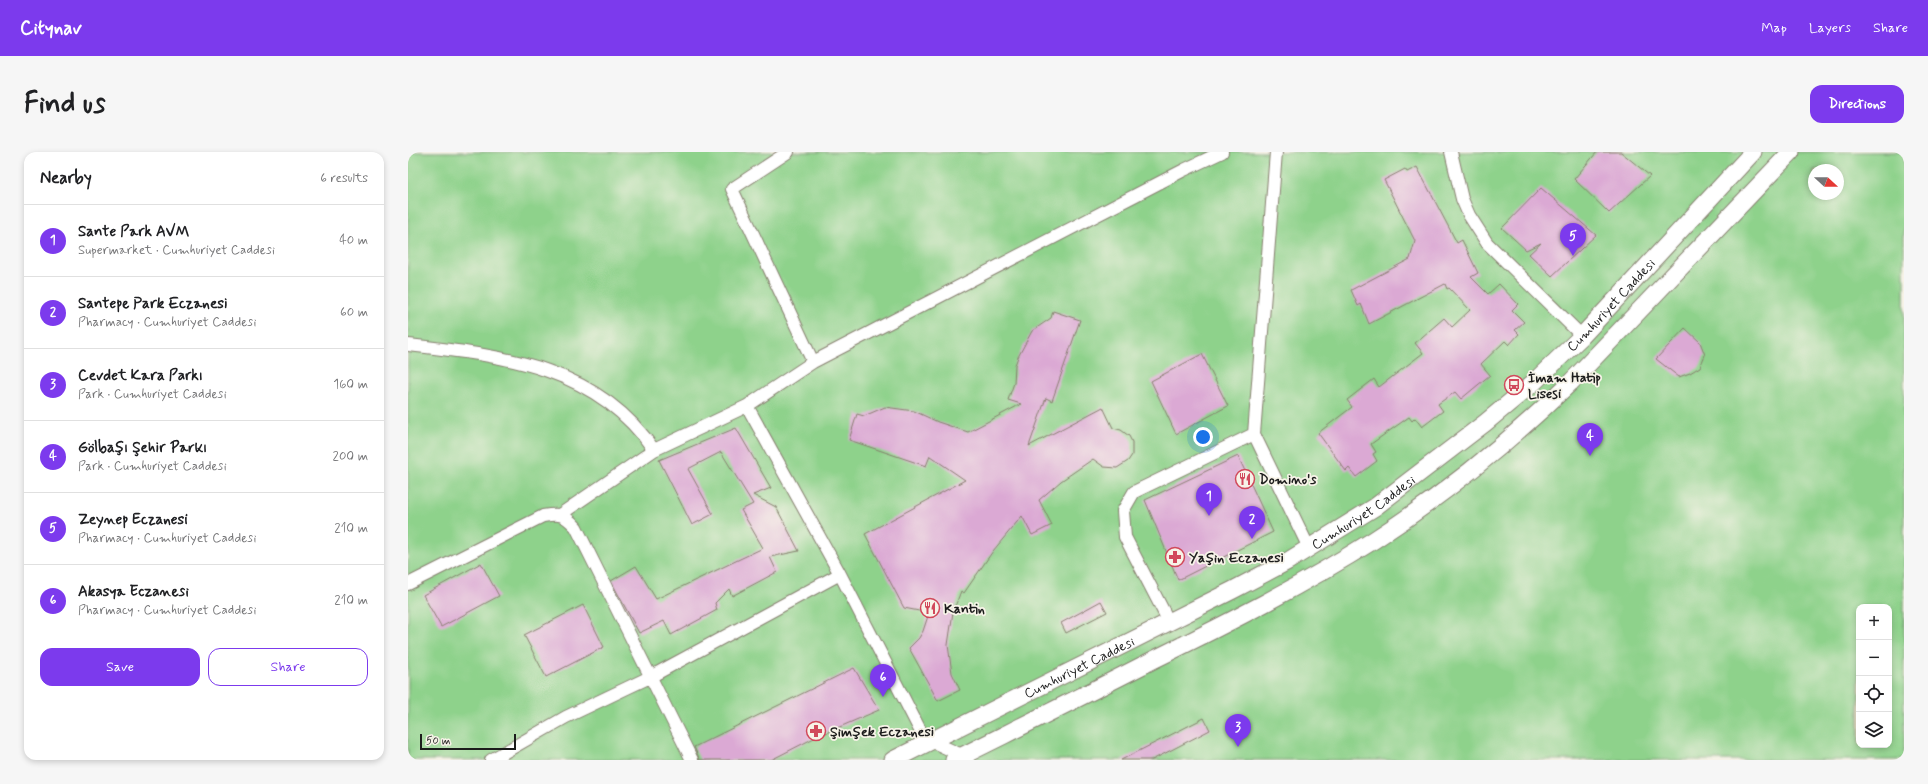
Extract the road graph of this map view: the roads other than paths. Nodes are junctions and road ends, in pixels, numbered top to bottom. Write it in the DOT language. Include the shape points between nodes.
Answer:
graph roads {
  1 [pos="788,152"];
  2 [pos="1222,152"];
  3 [pos="1276,152"];
  4 [pos="1451,152"];
  5 [pos="1753,152"];
  6 [pos="1791,152"];
  7 [pos="1582,336"];
  8 [pos="408,345"];
  9 [pos="813,362"];
  10 [pos="747,406"];
  11 [pos="1254,434"];
  12 [pos="654,450"];
  13 [pos="561,514"];
  14 [pos="1309,548"];
  15 [pos="840,574"];
  16 [pos="408,584"];
  17 [pos="1169,622"];
  18 [pos="650,677"];
  19 [pos="932,740"];
  20 [pos="962,759"];
  21 [pos="491,760"];
  22 [pos="692,760"];
  23 [pos="893,760"];
  1 -- 9 [label="street" via="732,189"];
  2 -- 9 [label="street"];
  3 -- 11 [label="street"];
  4 -- 7 [label="street" via="1462,199 1487,243"];
  5 -- 7 [label="main road, Cumhuriyet Caddesi"];
  6 -- 20 [label="main road, Cumhuriyet Caddesi" via="1570,383 1463,476 1420,509 1369,544 1291,589"];
  7 -- 14 [label="main road, Cumhuriyet Caddesi" via="1533,383 1485,423 1375,507"];
  8 -- 12 [label="street" via="479,353 534,366 586,387 605,398 640,430"];
  9 -- 10 [label="street"];
  10 -- 12 [label="street"];
  10 -- 15 [label="street"];
  11 -- 14 [label="street"];
  11 -- 17 [label="street" via="1134,492 1123,511 1125,537"];
  12 -- 13 [label="street"];
  13 -- 16 [label="street" via="543,516"];
  13 -- 18 [label="street" via="576,527"];
  14 -- 17 [label="main road, Cumhuriyet Caddesi" via="1240,587"];
  15 -- 18 [label="street"];
  15 -- 19 [label="street" via="922,734"];
  17 -- 19 [label="main road, Cumhuriyet Caddesi"];
  18 -- 21 [label="street" via="566,717"];
  18 -- 22 [label="street"];
  19 -- 20 [label="street"];
  19 -- 23 [label="main road, Cumhuriyet Caddesi"];
}
